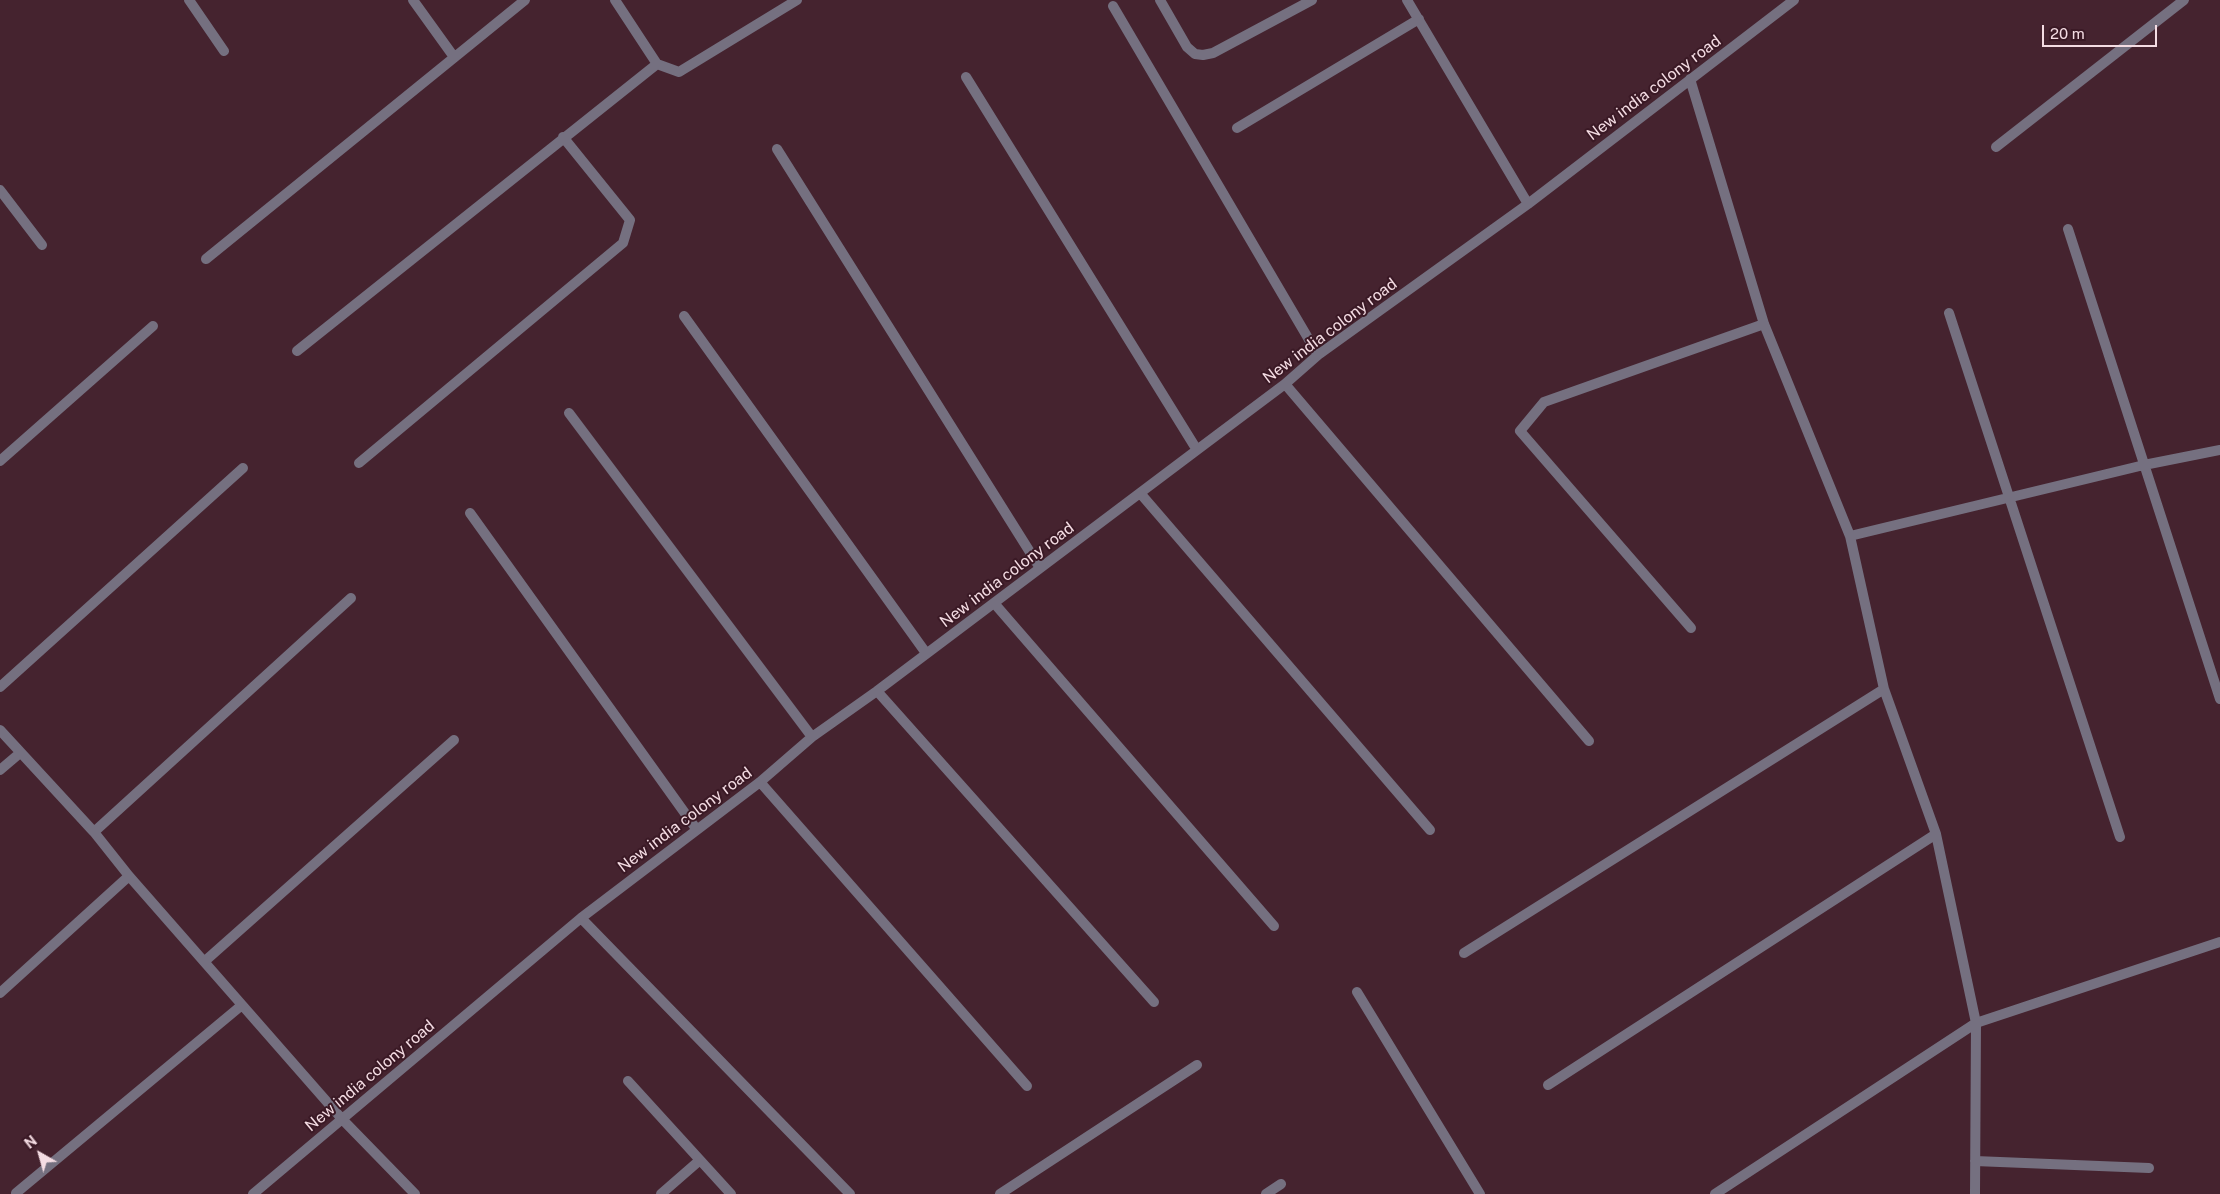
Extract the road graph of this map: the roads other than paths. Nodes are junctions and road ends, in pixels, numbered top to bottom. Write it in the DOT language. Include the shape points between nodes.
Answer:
graph roads {
  1 [pos="189,0"];
  2 [pos="413,0"];
  3 [pos="525,0"];
  4 [pos="615,0"];
  5 [pos="797,0"];
  6 [pos="1160,0"];
  7 [pos="1312,0"];
  8 [pos="1407,0"];
  9 [pos="1794,0"];
  10 [pos="2184,0"];
  11 [pos="1112,6"];
  12 [pos="1419,19"];
  13 [pos="224,51"];
  14 [pos="454,57"];
  15 [pos="658,64"];
  16 [pos="966,77"];
  17 [pos="1690,79"];
  18 [pos="1237,128"];
  19 [pos="563,137"];
  20 [pos="1996,147"];
  21 [pos="777,149"];
  22 [pos="0,190"];
  23 [pos="1528,204"];
  24 [pos="2068,230"];
  25 [pos="42,245"];
  26 [pos="206,259"];
  27 [pos="1949,313"];
  28 [pos="684,316"];
  29 [pos="1764,324"];
  30 [pos="153,326"];
  31 [pos="297,351"];
  32 [pos="1318,355"];
  33 [pos="1284,384"];
  34 [pos="569,413"];
  35 [pos="1197,450"];
  36 [pos="2220,450"];
  37 [pos="0,461"];
  38 [pos="359,463"];
  39 [pos="2144,465"];
  40 [pos="242,468"];
  41 [pos="1140,493"];
  42 [pos="2010,498"];
  43 [pos="470,513"];
  44 [pos="1850,536"];
  45 [pos="1040,568"];
  46 [pos="351,598"];
  47 [pos="994,604"];
  48 [pos="1691,628"];
  49 [pos="926,653"];
  50 [pos="0,687"];
  51 [pos="1884,689"];
  52 [pos="877,692"];
  53 [pos="2220,699"];
  54 [pos="0,730"];
  55 [pos="812,737"];
  56 [pos="454,740"];
  57 [pos="1589,741"];
  58 [pos="20,753"];
  59 [pos="0,770"];
  60 [pos="760,782"];
  61 [pos="697,830"];
  62 [pos="1430,830"];
  63 [pos="94,832"];
  64 [pos="1936,834"];
  65 [pos="2120,837"];
  66 [pos="129,876"];
  67 [pos="581,918"];
  68 [pos="1274,926"];
  69 [pos="2220,942"];
  70 [pos="1464,953"];
  71 [pos="205,961"];
  72 [pos="1357,992"];
  73 [pos="0,993"];
  74 [pos="1154,1002"];
  75 [pos="242,1005"];
  76 [pos="1976,1023"];
  77 [pos="1197,1065"];
  78 [pos="628,1081"];
  79 [pos="1548,1085"];
  80 [pos="1028,1086"];
  81 [pos="342,1119"];
  82 [pos="700,1160"];
  83 [pos="1975,1161"];
  84 [pos="2149,1168"];
  85 [pos="1282,1184"];
  86 [pos="16,1193"];
  87 [pos="253,1194"];
  88 [pos="415,1194"];
  89 [pos="662,1194"];
  90 [pos="731,1194"];
  91 [pos="850,1194"];
  92 [pos="1000,1194"];
  93 [pos="1266,1194"];
  94 [pos="1480,1194"];
  95 [pos="1715,1194"];
  96 [pos="1975,1194"];
  1 -- 13 [label="street"];
  2 -- 14 [label="street"];
  3 -- 14 [label="street"];
  4 -- 15 [label="street"];
  5 -- 15 [label="street" via="679,72"];
  6 -- 7 [label="street" via="1187,47 1195,54 1203,55"];
  8 -- 12 [label="street"];
  9 -- 17 [label="street, New india colony road"];
  10 -- 20 [label="street"];
  11 -- 32 [label="street"];
  12 -- 18 [label="street"];
  12 -- 23 [label="street"];
  14 -- 26 [label="street"];
  15 -- 19 [label="street"];
  16 -- 35 [label="street"];
  17 -- 23 [label="street, New india colony road"];
  17 -- 29 [label="street"];
  19 -- 31 [label="street"];
  19 -- 38 [label="street" via="630,220 622,243"];
  21 -- 45 [label="street"];
  22 -- 25 [label="street"];
  23 -- 32 [label="street, New india colony road"];
  24 -- 39 [label="street"];
  27 -- 42 [label="street"];
  28 -- 49 [label="street"];
  29 -- 44 [label="street"];
  29 -- 48 [label="street" via="1544,402 1520,431"];
  30 -- 37 [label="street"];
  32 -- 33 [label="street, New india colony road"];
  33 -- 35 [label="street, New india colony road"];
  33 -- 57 [label="street"];
  34 -- 55 [label="street"];
  35 -- 41 [label="street, New india colony road"];
  36 -- 39 [label="street"];
  39 -- 42 [label="street"];
  39 -- 53 [label="street"];
  40 -- 50 [label="street"];
  41 -- 45 [label="street, New india colony road"];
  41 -- 62 [label="street"];
  42 -- 44 [label="street"];
  42 -- 65 [label="street"];
  43 -- 61 [label="street"];
  44 -- 51 [label="street"];
  45 -- 47 [label="street, New india colony road"];
  46 -- 63 [label="street"];
  47 -- 49 [label="street, New india colony road"];
  47 -- 68 [label="street"];
  49 -- 52 [label="street, New india colony road"];
  51 -- 64 [label="street"];
  51 -- 70 [label="street"];
  52 -- 55 [label="street, New india colony road"];
  52 -- 74 [label="street"];
  54 -- 58 [label="street"];
  55 -- 60 [label="street, New india colony road"];
  56 -- 71 [label="street"];
  58 -- 59 [label="street"];
  58 -- 63 [label="street"];
  60 -- 61 [label="street, New india colony road"];
  60 -- 80 [label="street"];
  61 -- 67 [label="street, New india colony road"];
  63 -- 66 [label="street"];
  64 -- 76 [label="street"];
  64 -- 79 [label="street"];
  66 -- 71 [label="street"];
  66 -- 73 [label="street"];
  67 -- 81 [label="street, New india colony road"];
  67 -- 91 [label="street"];
  69 -- 76 [label="street"];
  71 -- 75 [label="street"];
  72 -- 94 [label="street"];
  75 -- 81 [label="street"];
  75 -- 86 [label="street"];
  76 -- 83 [label="street"];
  76 -- 95 [label="street"];
  77 -- 92 [label="street"];
  78 -- 82 [label="street"];
  81 -- 87 [label="street, New india colony road"];
  81 -- 88 [label="street"];
  82 -- 89 [label="street"];
  82 -- 90 [label="street"];
  83 -- 84 [label="street"];
  83 -- 96 [label="street"];
  85 -- 93 [label="street"];
}
